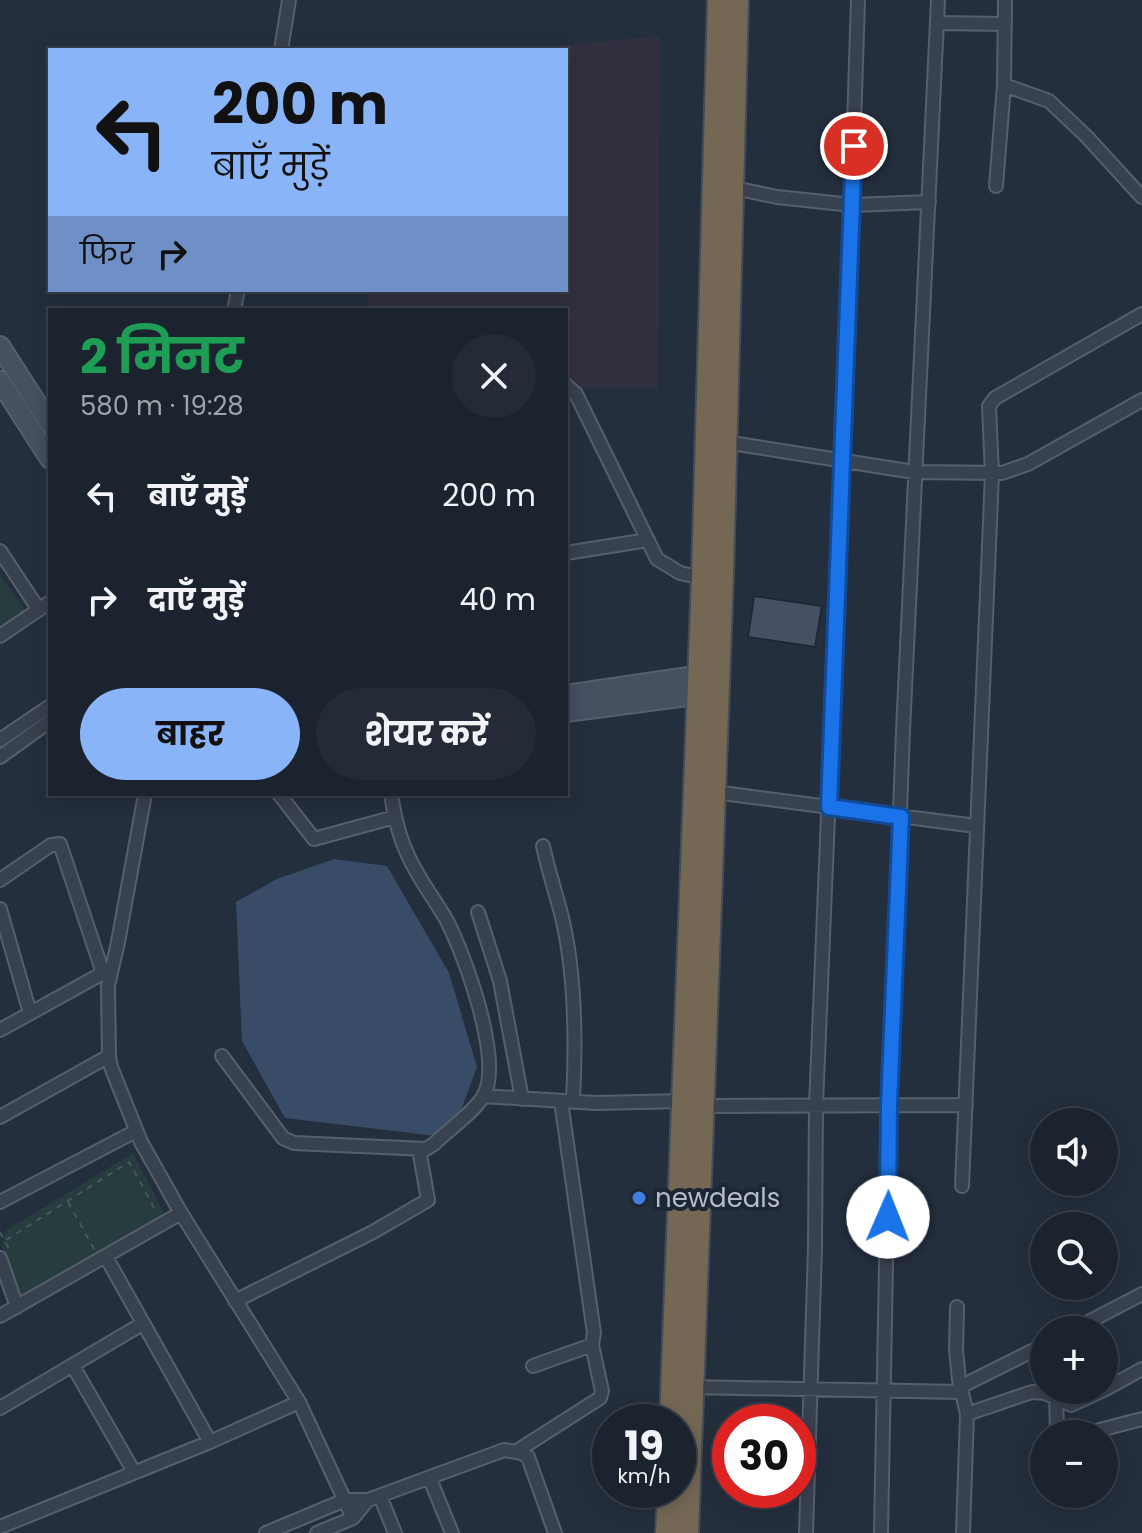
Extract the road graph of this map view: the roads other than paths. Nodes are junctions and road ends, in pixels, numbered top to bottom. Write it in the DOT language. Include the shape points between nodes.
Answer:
graph roads {
  1 [pos="289,0"];
  2 [pos="719,0"];
  3 [pos="737,0"];
  4 [pos="858,0"];
  5 [pos="938,0"];
  6 [pos="1005,0"];
  7 [pos="937,23"];
  8 [pos="1005,24"];
  9 [pos="281,48"];
  10 [pos="1004,85"];
  11 [pos="996,186"];
  12 [pos="734,188"];
  13 [pos="1142,197"];
  14 [pos="929,202"];
  15 [pos="852,205"];
  16 [pos="1142,314"];
  17 [pos="0,346"];
  18 [pos="0,381"];
  19 [pos="568,387"];
  20 [pos="1142,400"];
  21 [pos="7,408"];
  22 [pos="48,421"];
  23 [pos="725,442"];
  24 [pos="48,457"];
  25 [pos="842,461"];
  26 [pos="914,472"];
  27 [pos="992,474"];
  28 [pos="648,540"];
  29 [pos="0,551"];
  30 [pos="568,553"];
  31 [pos="703,578"];
  32 [pos="44,606"];
  33 [pos="0,636"];
  34 [pos="708,683"];
  35 [pos="568,695"];
  36 [pos="48,707"];
  37 [pos="568,712"];
  38 [pos="48,722"];
  39 [pos="0,740"];
  40 [pos="0,757"];
  41 [pos="714,792"];
  42 [pos="145,796"];
  43 [pos="281,796"];
  44 [pos="391,796"];
  45 [pos="829,807"];
  46 [pos="395,817"];
  47 [pos="901,817"];
  48 [pos="976,826"];
  49 [pos="543,846"];
  50 [pos="0,880"];
  51 [pos="0,909"];
  52 [pos="478,912"];
  53 [pos="106,974"];
  54 [pos="30,1013"];
  55 [pos="0,1030"];
  56 [pos="109,1056"];
  57 [pos="222,1056"];
  58 [pos="483,1096"];
  59 [pos="522,1099"];
  60 [pos="567,1101"];
  61 [pos="693,1103"];
  62 [pos="816,1105"];
  63 [pos="889,1105"];
  64 [pos="966,1105"];
  65 [pos="0,1117"];
  66 [pos="136,1131"];
  67 [pos="419,1149"];
  68 [pos="962,1186"];
  69 [pos="0,1202"];
  70 [pos="181,1213"];
  71 [pos="101,1255"];
  72 [pos="6,1256"];
  73 [pos="1142,1294"];
  74 [pos="235,1301"];
  75 [pos="17,1307"];
  76 [pos="957,1307"];
  77 [pos="0,1316"];
  78 [pos="1100,1316"];
  79 [pos="142,1324"];
  80 [pos="592,1345"];
  81 [pos="1030,1353"];
  82 [pos="73,1366"];
  83 [pos="533,1366"];
  84 [pos="1142,1369"];
  85 [pos="1118,1382"];
  86 [pos="681,1388"];
  87 [pos="961,1390"];
  88 [pos="810,1391"];
  89 [pos="885,1391"];
  90 [pos="1030,1393"];
  91 [pos="299,1402"];
  92 [pos="676,1404"];
  93 [pos="0,1408"];
  94 [pos="967,1414"];
  95 [pos="1142,1419"];
  96 [pos="1118,1425"];
  97 [pos="210,1442"];
  98 [pos="517,1451"];
  99 [pos="134,1472"];
  100 [pos="430,1479"];
  101 [pos="374,1498"];
  102 [pos="345,1500"];
  103 [pos="668,1508"];
  104 [pos="353,1518"];
  105 [pos="0,1527"];
  106 [pos="266,1533"];
  107 [pos="317,1533"];
  108 [pos="395,1533"];
  109 [pos="452,1533"];
  110 [pos="555,1533"];
  111 [pos="667,1533"];
  112 [pos="687,1533"];
  113 [pos="806,1533"];
  114 [pos="881,1533"];
  115 [pos="963,1533"];
  1 -- 9 [label="street"];
  2 -- 31 [label="highway"];
  3 -- 12 [label="highway"];
  4 -- 15 [label="street"];
  5 -- 7 [label="street"];
  6 -- 8 [label="street"];
  7 -- 8 [label="street"];
  7 -- 14 [label="street"];
  8 -- 10 [label="street"];
  10 -- 11 [label="street"];
  10 -- 13 [label="street" via="1049,101"];
  12 -- 15 [label="street"];
  12 -- 23 [label="highway"];
  14 -- 15 [label="street"];
  14 -- 26 [label="street"];
  15 -- 25 [label="street"];
  16 -- 27 [label="street" via="991,401"];
  17 -- 22 [label="street"];
  18 -- 21 [label="street"];
  19 -- 28 [label="street"];
  20 -- 27 [label="street" via="1028,464"];
  21 -- 24 [label="street"];
  23 -- 25 [label="street"];
  23 -- 34 [label="highway"];
  25 -- 26 [label="street"];
  25 -- 45 [label="street"];
  26 -- 27 [label="street"];
  26 -- 47 [label="street"];
  27 -- 48 [label="street"];
  28 -- 30 [label="street"];
  28 -- 31 [label="street" via="665,566"];
  29 -- 32 [label="street"];
  31 -- 34 [label="highway"];
  32 -- 33 [label="street"];
  34 -- 35 [label="street"];
  34 -- 37 [label="street"];
  34 -- 41 [label="highway"];
  34 -- 61 [label="highway"];
  36 -- 39 [label="street"];
  38 -- 40 [label="street"];
  41 -- 45 [label="street"];
  41 -- 61 [label="highway"];
  42 -- 53 [label="street"];
  43 -- 46 [label="street" via="314,839"];
  44 -- 46 [label="street"];
  45 -- 47 [label="street"];
  45 -- 62 [label="street"];
  46 -- 58 [label="street" via="408,857 446,920 466,967 487,1041 490,1067"];
  47 -- 48 [label="street"];
  47 -- 63 [label="street"];
  48 -- 64 [label="street"];
  49 -- 60 [label="street" via="567,948 575,1063"];
  50 -- 53 [label="street" via="60,844"];
  51 -- 54 [label="street"];
  52 -- 59 [label="street" via="500,981"];
  53 -- 54 [label="street"];
  53 -- 56 [label="street"];
  54 -- 55 [label="street"];
  56 -- 65 [label="street"];
  56 -- 66 [label="street"];
  57 -- 67 [label="street" via="289,1142"];
  58 -- 59 [label="street"];
  58 -- 67 [label="street" via="434,1144"];
  59 -- 60 [label="street"];
  60 -- 61 [label="street"];
  60 -- 80 [label="street"];
  61 -- 62 [label="street"];
  61 -- 86 [label="highway"];
  62 -- 63 [label="street"];
  62 -- 88 [label="street"];
  63 -- 64 [label="street"];
  63 -- 89 [label="street"];
  64 -- 68 [label="street"];
  66 -- 69 [label="street"];
  66 -- 70 [label="street"];
  67 -- 74 [label="street" via="428,1200"];
  70 -- 71 [label="street"];
  70 -- 74 [label="street"];
  71 -- 75 [label="street"];
  71 -- 79 [label="street"];
  72 -- 75 [label="street"];
  73 -- 78 [label="street"];
  74 -- 91 [label="street"];
  75 -- 77 [label="street"];
  76 -- 87 [label="street"];
  79 -- 82 [label="street"];
  79 -- 97 [label="street"];
  80 -- 83 [label="street"];
  80 -- 98 [label="street" via="600,1398"];
  81 -- 87 [label="street"];
  82 -- 93 [label="street"];
  82 -- 99 [label="street"];
  84 -- 85 [label="street"];
  86 -- 88 [label="street"];
  86 -- 92 [label="highway"];
  86 -- 112 [label="highway"];
  87 -- 89 [label="street"];
  87 -- 94 [label="street"];
  88 -- 89 [label="street"];
  88 -- 113 [label="street"];
  89 -- 114 [label="street"];
  90 -- 94 [label="street"];
  91 -- 97 [label="street"];
  91 -- 102 [label="street"];
  94 -- 115 [label="street"];
  95 -- 96 [label="street"];
  97 -- 99 [label="street"];
  98 -- 100 [label="street" via="504,1450"];
  98 -- 110 [label="street" via="531,1462"];
  99 -- 105 [label="street"];
  100 -- 101 [label="street"];
  100 -- 109 [label="street"];
  101 -- 102 [label="street"];
  101 -- 104 [label="street"];
  101 -- 108 [label="street"];
  102 -- 104 [label="street"];
  102 -- 106 [label="street"];
  103 -- 111 [label="highway"];
  104 -- 107 [label="street"];
}
